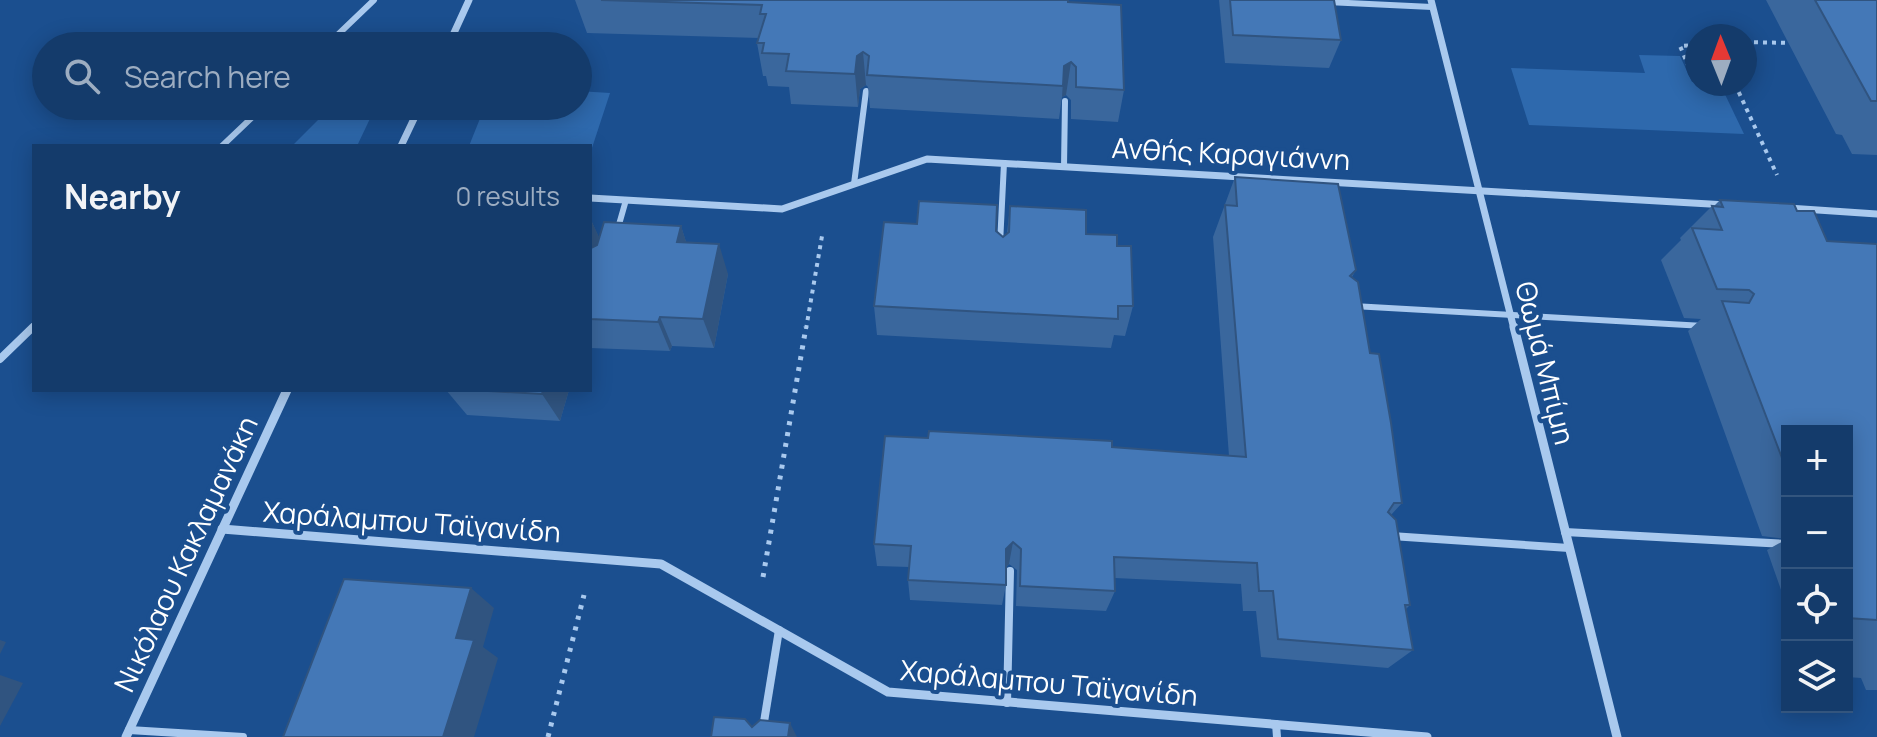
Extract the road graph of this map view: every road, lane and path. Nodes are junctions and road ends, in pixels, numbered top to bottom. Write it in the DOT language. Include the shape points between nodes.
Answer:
graph roads {
  1 [pos="374,0"];
  2 [pos="469,0"];
  3 [pos="1312,1"];
  4 [pos="1432,3"];
  5 [pos="341,32"];
  6 [pos="454,32"];
  7 [pos="1757,42"];
  8 [pos="1803,43"];
  9 [pos="866,91"];
  10 [pos="1065,101"];
  11 [pos="249,120"];
  12 [pos="413,120"];
  13 [pos="224,144"];
  14 [pos="402,144"];
  15 [pos="1004,163"];
  16 [pos="1064,167"];
  17 [pos="854,184"];
  18 [pos="1478,191"];
  19 [pos="830,192"];
  20 [pos="592,198"];
  21 [pos="626,200"];
  22 [pos="1730,205"];
  23 [pos="1777,208"];
  24 [pos="1877,214"];
  25 [pos="614,244"];
  26 [pos="1000,248"];
  27 [pos="1339,306"];
  28 [pos="1510,315"];
  29 [pos="1714,326"];
  30 [pos="32,328"];
  31 [pos="0,359"];
  32 [pos="286,392"];
  33 [pos="222,529"];
  34 [pos="1565,532"];
  35 [pos="1373,535"];
  36 [pos="1781,544"];
  37 [pos="1569,548"];
  38 [pos="594,558"];
  39 [pos="1010,571"];
  40 [pos="756,617"];
  41 [pos="779,630"];
  42 [pos="1007,703"];
  43 [pos="1276,724"];
  44 [pos="127,734"];
  45 [pos="762,734"];
  46 [pos="243,737"];
  47 [pos="548,737"];
  48 [pos="1277,737"];
  49 [pos="1427,737"];
  50 [pos="1617,737"];
  1 -- 5 [label="street"];
  2 -- 6 [label="street"];
  3 -- 4 [label="street"];
  4 -- 18 [label="street, Θωμά Μπίμη"];
  7 -- 8 [label="path"];
  9 -- 17 [label="street"];
  10 -- 16 [label="street"];
  11 -- 13 [label="street"];
  12 -- 14 [label="street"];
  15 -- 16 [label="street, Ανθής Καραγιάννη"];
  15 -- 17 [label="street, Ανθής Καραγιάννη" via="927,159"];
  15 -- 26 [label="street"];
  16 -- 18 [label="street, Ανθής Καραγιάννη"];
  17 -- 19 [label="street, Ανθής Καραγιάννη"];
  18 -- 22 [label="street, Ανθής Καραγιάννη"];
  18 -- 28 [label="street, Θωμά Μπίμη"];
  19 -- 21 [label="street, Ανθής Καραγιάννη" via="782,209"];
  19 -- 40 [label="path"];
  20 -- 21 [label="street, Ανθής Καραγιάννη"];
  21 -- 25 [label="street"];
  23 -- 24 [label="street"];
  27 -- 28 [label="street"];
  28 -- 29 [label="street"];
  28 -- 34 [label="street, Θωμά Μπίμη"];
  30 -- 31 [label="street"];
  32 -- 33 [label="street, Νικόλαου Κακλαμανάκη"];
  33 -- 38 [label="street, Χαράλαμπου Ταϊγανίδη"];
  33 -- 44 [label="street, Νικόλαου Κακλαμανάκη"];
  34 -- 36 [label="street"];
  34 -- 37 [label="street, Θωμά Μπίμη"];
  35 -- 37 [label="street"];
  37 -- 50 [label="street, Θωμά Μπίμη"];
  38 -- 40 [label="street, Χαράλαμπου Ταϊγανίδη" via="661,564"];
  38 -- 47 [label="path"];
  39 -- 42 [label="street"];
  40 -- 41 [label="street, Χαράλαμπου Ταϊγανίδη"];
  41 -- 42 [label="street, Χαράλαμπου Ταϊγανίδη" via="888,692"];
  41 -- 45 [label="street"];
  42 -- 43 [label="street, Χαράλαμπου Ταϊγανίδη"];
  43 -- 48 [label="street"];
  43 -- 49 [label="street, Χαράλαμπου Ταϊγανίδη"];
  44 -- 46 [label="street"];
}
